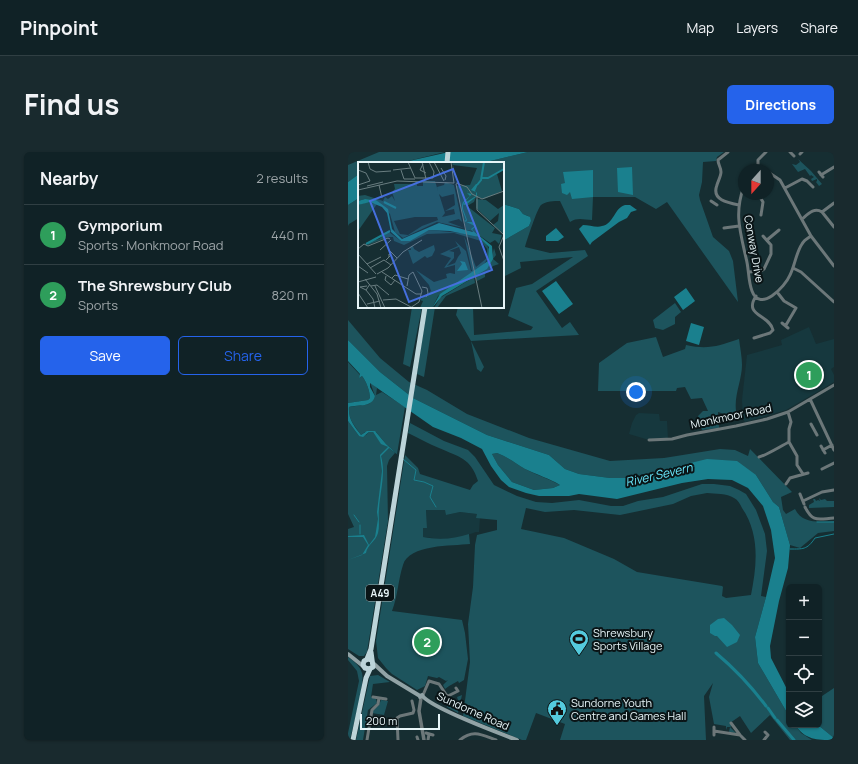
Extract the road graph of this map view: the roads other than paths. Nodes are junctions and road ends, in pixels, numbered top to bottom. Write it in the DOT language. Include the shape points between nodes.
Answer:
graph roads {
  1 [pos="448,152"];
  2 [pos="728,152"];
  3 [pos="766,152"];
  4 [pos="447,162"];
  5 [pos="758,164"];
  6 [pos="834,167"];
  7 [pos="821,175"];
  8 [pos="774,176"];
  9 [pos="814,182"];
  10 [pos="785,188"];
  11 [pos="719,198"];
  12 [pos="740,200"];
  13 [pos="762,200"];
  14 [pos="833,202"];
  15 [pos="714,203"];
  16 [pos="739,205"];
  17 [pos="763,208"];
  18 [pos="767,210"];
  19 [pos="822,212"];
  20 [pos="761,214"];
  21 [pos="802,219"];
  22 [pos="739,226"];
  23 [pos="834,227"];
  24 [pos="724,228"];
  25 [pos="780,230"];
  26 [pos="763,236"];
  27 [pos="811,236"];
  28 [pos="767,240"];
  29 [pos="834,266"];
  30 [pos="793,268"];
  31 [pos="749,272"];
  32 [pos="777,292"];
  33 [pos="756,296"];
  34 [pos="834,302"];
  35 [pos="799,304"];
  36 [pos="425,308"];
  37 [pos="796,308"];
  38 [pos="782,323"];
  39 [pos="758,337"];
  40 [pos="754,338"];
  41 [pos="760,341"];
  42 [pos="834,385"];
  43 [pos="810,399"];
  44 [pos="788,412"];
  45 [pos="811,424"];
  46 [pos="824,428"];
  47 [pos="649,440"];
  48 [pos="789,442"];
  49 [pos="832,446"];
  50 [pos="823,450"];
  51 [pos="834,450"];
  52 [pos="797,456"];
  53 [pos="802,456"];
  54 [pos="761,458"];
  55 [pos="834,464"];
  56 [pos="822,469"];
  57 [pos="808,472"];
  58 [pos="803,474"];
  59 [pos="786,483"];
  60 [pos="834,490"];
  61 [pos="800,494"];
  62 [pos="804,504"];
  63 [pos="812,510"];
  64 [pos="808,512"];
  65 [pos="834,518"];
  66 [pos="348,654"];
  67 [pos="367,662"];
  68 [pos="371,669"];
  69 [pos="381,672"];
  70 [pos="366,678"];
  71 [pos="456,688"];
  72 [pos="447,696"];
  73 [pos="373,697"];
  74 [pos="422,697"];
  75 [pos="379,698"];
  76 [pos="386,699"];
  77 [pos="440,700"];
  78 [pos="412,702"];
  79 [pos="731,723"];
  80 [pos="714,731"];
  81 [pos="765,732"];
  82 [pos="429,734"];
  83 [pos="740,735"];
  84 [pos="418,739"];
  85 [pos="353,740"];
  86 [pos="367,740"];
  87 [pos="398,740"];
  88 [pos="415,740"];
  89 [pos="424,740"];
  90 [pos="428,740"];
  91 [pos="460,740"];
  92 [pos="496,740"];
  93 [pos="516,740"];
  94 [pos="745,740"];
  95 [pos="764,740"];
  1 -- 4 [label="highway"];
  2 -- 11 [label="street" via="718,161 721,173 716,189"];
  3 -- 5 [label="street" via="758,160"];
  6 -- 7 [label="street"];
  8 -- 10 [label="street"];
  9 -- 10 [label="street" via="812,186 802,179"];
  10 -- 21 [label="street"];
  11 -- 15 [label="street"];
  11 -- 16 [label="street"];
  12 -- 16 [label="street, Conway Drive"];
  13 -- 17 [label="street"];
  14 -- 19 [label="street"];
  16 -- 22 [label="street, Conway Drive"];
  17 -- 18 [label="street"];
  17 -- 20 [label="street"];
  19 -- 21 [label="street" via="815,210"];
  19 -- 23 [label="street"];
  21 -- 27 [label="street"];
  22 -- 24 [label="street"];
  22 -- 31 [label="street, Conway Drive"];
  25 -- 28 [label="street"];
  26 -- 28 [label="street"];
  27 -- 29 [label="street"];
  27 -- 30 [label="street, Conway Drive" via="802,244"];
  28 -- 31 [label="street" via="772,249 765,268"];
  30 -- 32 [label="street, Conway Drive" via="787,281"];
  30 -- 34 [label="street" via="801,272"];
  31 -- 33 [label="street, Conway Drive" via="752,290"];
  32 -- 33 [label="street, Conway Drive" via="766,299"];
  32 -- 37 [label="street" via="784,301"];
  33 -- 39 [label="street" via="751,304 753,309 770,323 773,329 773,332"];
  35 -- 37 [label="street"];
  36 -- 67 [label="highway, A49"];
  37 -- 38 [label="street" via="787,327"];
  39 -- 40 [label="street"];
  39 -- 41 [label="street"];
  42 -- 43 [label="street, Monkmoor Road"];
  43 -- 44 [label="street, Monkmoor Road"];
  43 -- 46 [label="street"];
  44 -- 47 [label="street, Monkmoor Road" via="742,425 672,439"];
  44 -- 48 [label="street" via="791,422"];
  45 -- 46 [label="street" via="816,433"];
  46 -- 49 [label="street"];
  48 -- 52 [label="street"];
  48 -- 54 [label="street"];
  49 -- 50 [label="street"];
  49 -- 51 [label="street"];
  52 -- 53 [label="street"];
  52 -- 58 [label="street" via="797,465"];
  55 -- 56 [label="street"];
  57 -- 58 [label="street"];
  58 -- 59 [label="street" via="790,478"];
  60 -- 62 [label="street" via="822,492"];
  61 -- 62 [label="street"];
  62 -- 64 [label="street"];
  63 -- 64 [label="street"];
  64 -- 65 [label="street" via="810,517 815,519"];
  66 -- 67 [label="main road, Sundorne Road"];
  67 -- 68 [label="highway" via="368,669"];
  67 -- 69 [label="main road, Sundorne Road"];
  67 -- 70 [label="highway"];
  68 -- 69 [label="main road, Sundorne Road"];
  68 -- 70 [label="highway"];
  69 -- 74 [label="main road, Sundorne Road"];
  70 -- 85 [label="highway"];
  71 -- 72 [label="street" via="458,691"];
  72 -- 74 [label="street" via="439,684 429,680"];
  72 -- 77 [label="street"];
  73 -- 75 [label="street"];
  74 -- 89 [label="street" via="419,711"];
  74 -- 93 [label="main road, Sundorne Road" via="462,718"];
  75 -- 76 [label="street"];
  75 -- 86 [label="street" via="378,704 372,710"];
  78 -- 87 [label="street" via="413,714 397,718"];
  79 -- 83 [label="street"];
  80 -- 83 [label="street"];
  81 -- 95 [label="street" via="769,735"];
  82 -- 90 [label="street"];
  83 -- 94 [label="street"];
  84 -- 88 [label="street"];
  91 -- 92 [label="street, Sundorne Road" via="468,734 479,734"];
}
